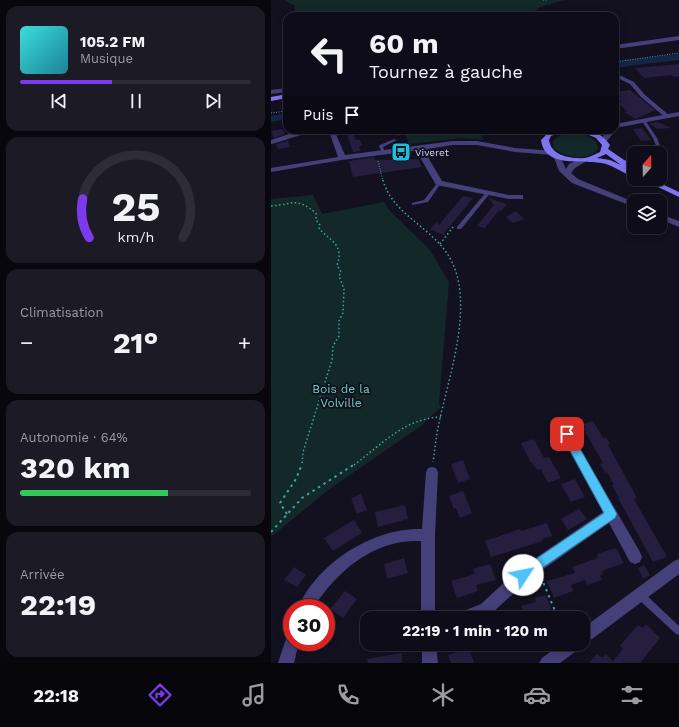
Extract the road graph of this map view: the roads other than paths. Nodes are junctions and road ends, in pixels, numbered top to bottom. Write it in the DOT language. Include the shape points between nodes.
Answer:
graph roads {
  1 [pos="679,38"];
  2 [pos="619,46"];
  3 [pos="619,78"];
  4 [pos="283,90"];
  5 [pos="271,92"];
  6 [pos="283,97"];
  7 [pos="271,99"];
  8 [pos="679,114"];
  9 [pos="668,117"];
  10 [pos="644,121"];
  11 [pos="619,127"];
  12 [pos="294,134"];
  13 [pos="333,134"];
  14 [pos="546,134"];
  15 [pos="594,134"];
  16 [pos="608,134"];
  17 [pos="395,140"];
  18 [pos="271,142"];
  19 [pos="605,145"];
  20 [pos="658,146"];
  21 [pos="423,147"];
  22 [pos="497,147"];
  23 [pos="379,153"];
  24 [pos="554,155"];
  25 [pos="342,158"];
  26 [pos="584,160"];
  27 [pos="627,163"];
  28 [pos="271,170"];
  29 [pos="627,172"];
  30 [pos="567,173"];
  31 [pos="439,183"];
  32 [pos="662,186"];
  33 [pos="489,192"];
  34 [pos="679,195"];
  35 [pos="520,197"];
  36 [pos="627,202"];
  37 [pos="414,204"];
  38 [pos="667,219"];
  39 [pos="679,224"];
  40 [pos="459,228"];
  41 [pos="567,434"];
  42 [pos="432,472"];
  43 [pos="611,514"];
  44 [pos="428,535"];
  45 [pos="635,557"];
  46 [pos="679,566"];
  47 [pos="640,595"];
  48 [pos="311,599"];
  49 [pos="428,611"];
  50 [pos="483,611"];
  51 [pos="679,631"];
  52 [pos="590,633"];
  53 [pos="289,651"];
  54 [pos="429,651"];
  55 [pos="564,651"];
  56 [pos="286,663"];
  57 [pos="430,663"];
  58 [pos="547,663"];
  1 -- 2 [label="street"];
  3 -- 9 [label="street" via="632,83"];
  4 -- 5 [label="street"];
  6 -- 7 [label="main road"];
  8 -- 9 [label="street"];
  9 -- 10 [label="street"];
  10 -- 11 [label="street"];
  10 -- 20 [label="lane"];
  12 -- 18 [label="street"];
  13 -- 25 [label="street"];
  14 -- 22 [label="street" via="524,146"];
  14 -- 24 [label="main road" via="545,146"];
  15 -- 19 [label="main road" via="599,136"];
  16 -- 19 [label="street"];
  17 -- 23 [label="lane" via="381,146"];
  19 -- 26 [label="main road" via="599,156"];
  19 -- 27 [label="main road"];
  21 -- 22 [label="street" via="465,142"];
  21 -- 23 [label="street"];
  21 -- 31 [label="street" via="425,159"];
  22 -- 24 [label="street"];
  23 -- 25 [label="street"];
  24 -- 26 [label="main road"];
  24 -- 30 [label="street"];
  25 -- 28 [label="street"];
  26 -- 29 [label="main road" via="605,162"];
  26 -- 30 [label="street" via="572,166"];
  30 -- 36 [label="street" via="575,181"];
  31 -- 33 [label="street"];
  31 -- 37 [label="lane" via="427,201"];
  32 -- 34 [label="main road"];
  33 -- 35 [label="street"];
  33 -- 40 [label="lane"];
  38 -- 39 [label="street"];
  41 -- 43 [label="street"];
  42 -- 44 [label="street"];
  43 -- 45 [label="street"];
  43 -- 50 [label="street" via="523,575"];
  44 -- 48 [label="street" via="396,537 376,543 353,555 328,578"];
  44 -- 49 [label="street"];
  46 -- 47 [label="street"];
  47 -- 51 [label="lane"];
  47 -- 52 [label="street"];
  53 -- 56 [label="street"];
  54 -- 57 [label="street"];
  55 -- 58 [label="street"];
}
